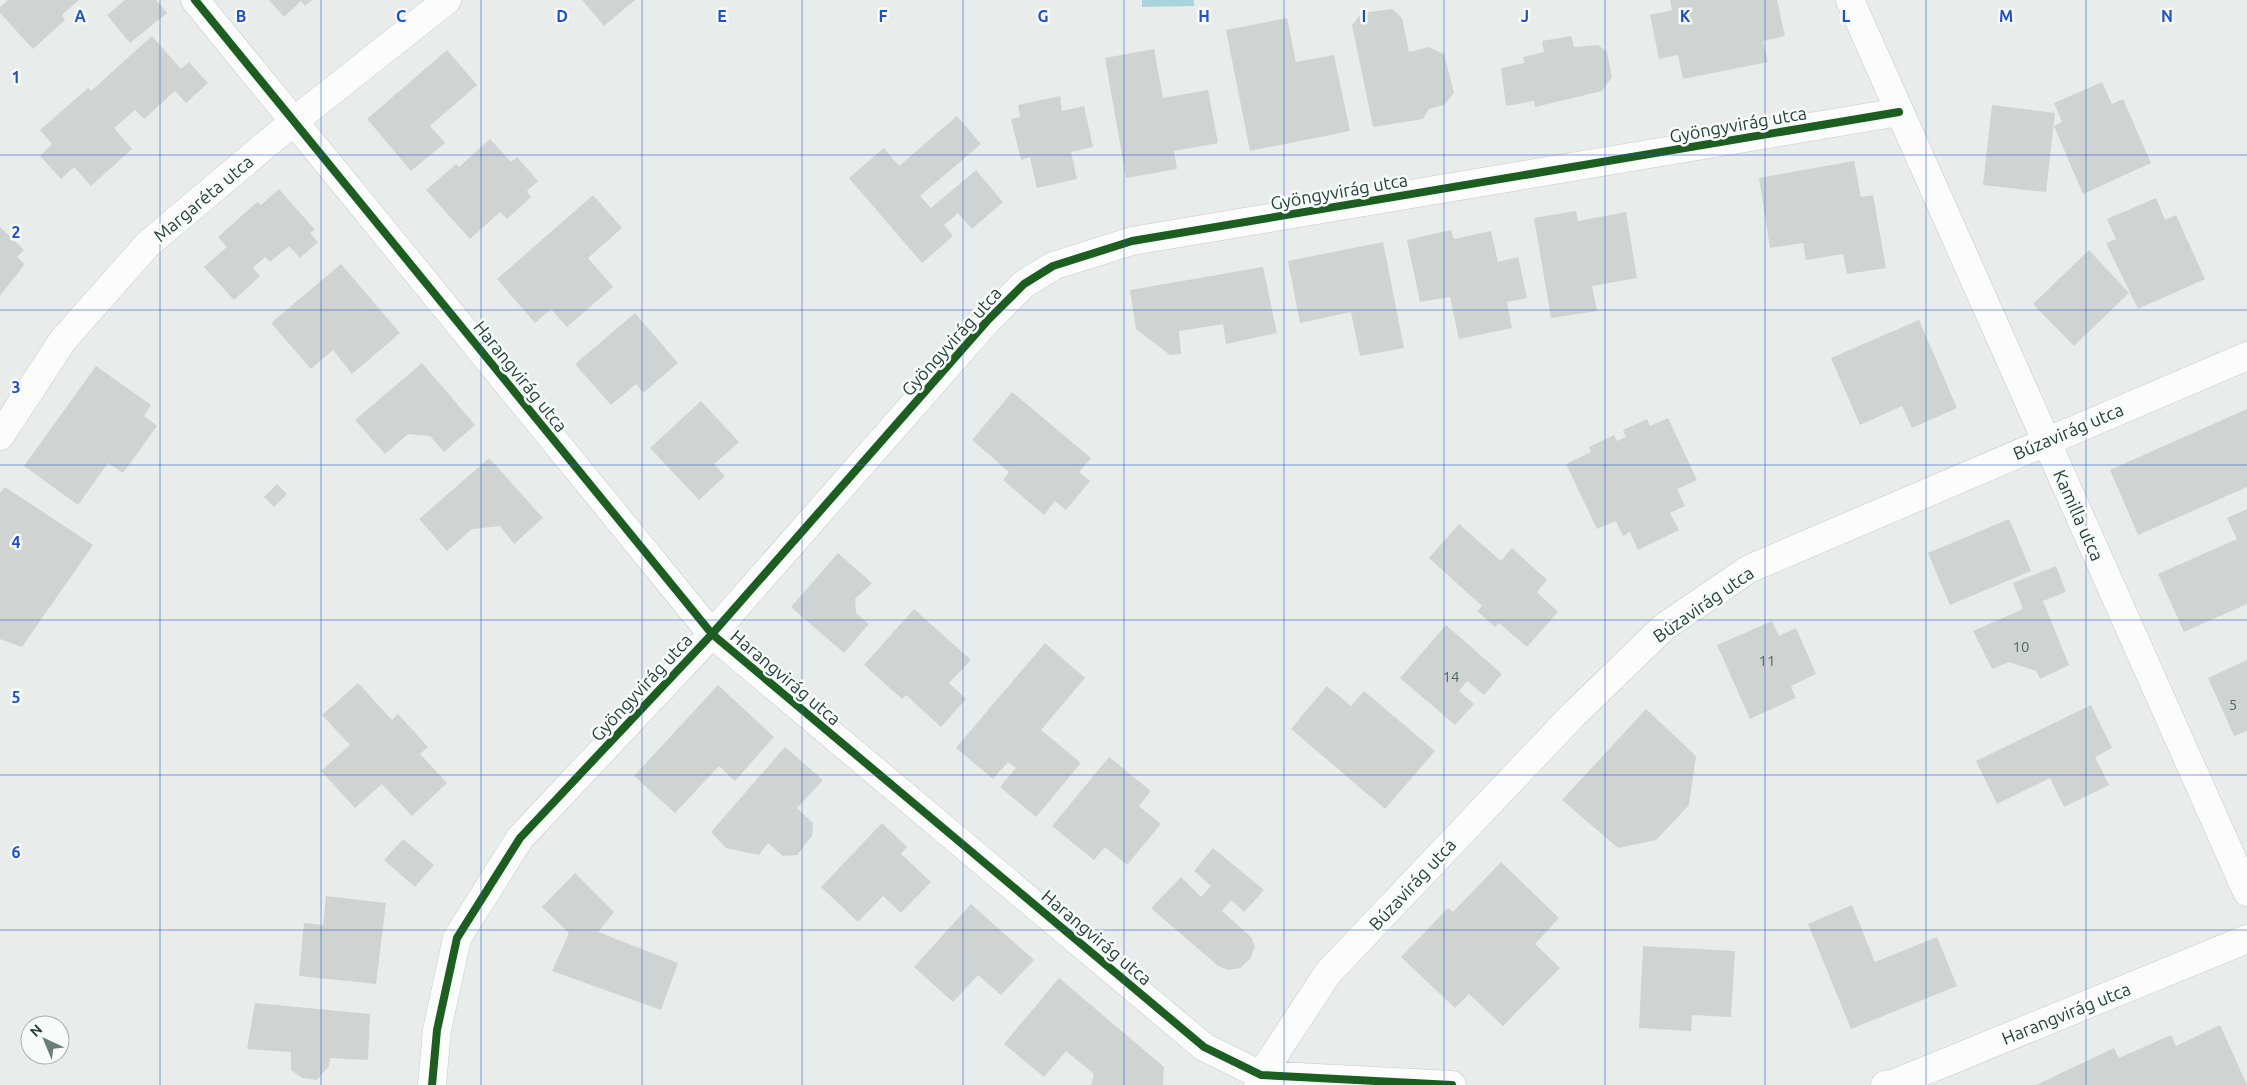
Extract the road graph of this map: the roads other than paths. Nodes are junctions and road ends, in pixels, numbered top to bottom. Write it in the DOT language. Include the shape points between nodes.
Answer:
graph roads {
  1 [pos="195,0"];
  2 [pos="448,0"];
  3 [pos="1850,0"];
  4 [pos="1899,112"];
  5 [pos="293,122"];
  6 [pos="2247,356"];
  7 [pos="0,436"];
  8 [pos="2046,440"];
  9 [pos="712,634"];
  10 [pos="2247,892"];
  11 [pos="2247,939"];
  12 [pos="1260,1080"];
  13 [pos="432,1085"];
  14 [pos="1452,1085"];
  15 [pos="1885,1085"];
  1 -- 5 [label="street, Harangvirág utca"];
  2 -- 5 [label="street, Margaréta utca"];
  3 -- 4 [label="street, Kamilla utca"];
  4 -- 8 [label="street, Kamilla utca"];
  4 -- 9 [label="street, Gyöngyvirág utca" via="1132,241 1053,266 1024,284 987,321"];
  5 -- 7 [label="street, Margaréta utca" via="148,244 63,340"];
  5 -- 9 [label="street, Harangvirág utca"];
  6 -- 8 [label="street, Búzavirág utca"];
  8 -- 10 [label="street, Kamilla utca"];
  8 -- 12 [label="street, Búzavirág utca" via="1749,569 1664,627 1572,716 1328,973"];
  9 -- 12 [label="street, Harangvirág utca" via="1204,1047"];
  9 -- 13 [label="street, Gyöngyvirág utca" via="520,838 457,938 437,1030"];
  11 -- 15 [label="street, Harangvirág utca"];
  12 -- 14 [label="street, Harangvirág utca"];
}
